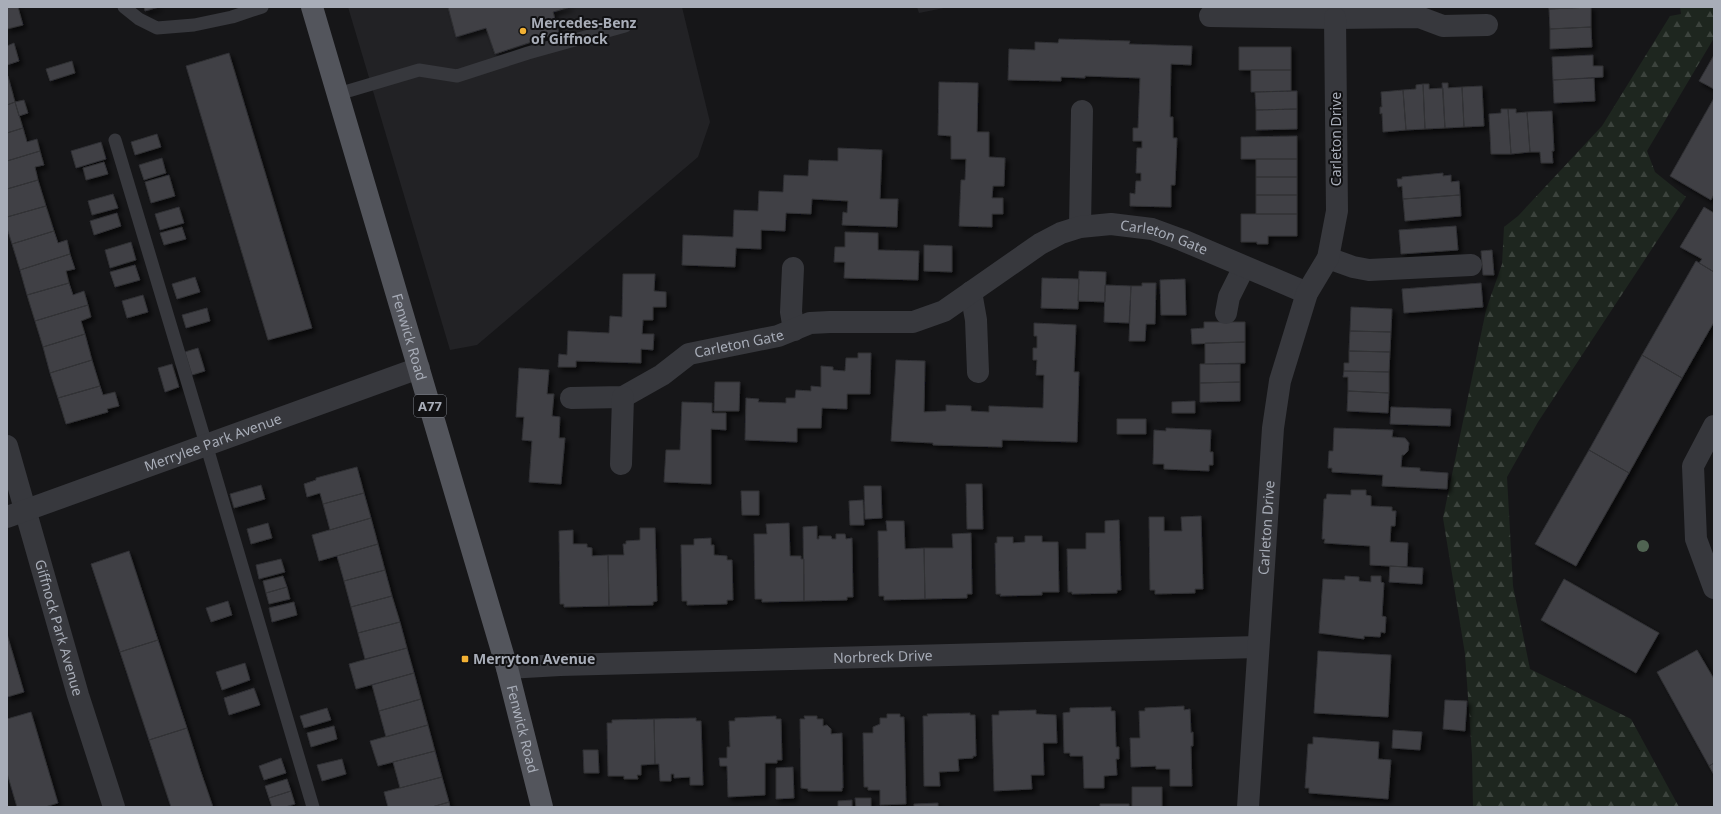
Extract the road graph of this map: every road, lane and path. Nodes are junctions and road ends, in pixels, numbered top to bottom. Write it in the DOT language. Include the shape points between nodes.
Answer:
graph roads {
  1 [pos="124,7"];
  2 [pos="262,7"];
  3 [pos="312,7"];
  4 [pos="1210,16"];
  5 [pos="1335,18"];
  6 [pos="1487,25"];
  7 [pos="625,26"];
  8 [pos="338,94"];
  9 [pos="1082,112"];
  10 [pos="115,140"];
  11 [pos="1080,227"];
  12 [pos="1328,258"];
  13 [pos="1471,265"];
  14 [pos="1244,267"];
  15 [pos="793,268"];
  16 [pos="971,292"];
  17 [pos="1307,293"];
  18 [pos="1226,313"];
  19 [pos="794,330"];
  20 [pos="419,368"];
  21 [pos="978,372"];
  22 [pos="623,397"];
  23 [pos="571,398"];
  24 [pos="1714,426"];
  25 [pos="206,444"];
  26 [pos="7,446"];
  27 [pos="621,464"];
  28 [pos="17,513"];
  29 [pos="1714,588"];
  30 [pos="1258,647"];
  31 [pos="507,668"];
  32 [pos="114,807"];
  33 [pos="313,807"];
  34 [pos="542,807"];
  35 [pos="1248,807"];
  1 -- 2 [label="lane" via="139,19 157,28 194,25"];
  3 -- 8 [label="main road, Fenwick Road / A77"];
  4 -- 5 [label="street"];
  5 -- 6 [label="street" via="1419,18 1443,26"];
  5 -- 12 [label="street, Carleton Drive" via="1337,211"];
  7 -- 8 [label="lane" via="457,76 419,70"];
  8 -- 20 [label="main road, Fenwick Road / A77"];
  9 -- 11 [label="street"];
  10 -- 25 [label="lane"];
  11 -- 14 [label="street, Carleton Gate" via="1111,224 1152,229"];
  11 -- 16 [label="street, Carleton Gate" via="1040,244"];
  12 -- 13 [label="street" via="1369,270"];
  12 -- 17 [label="street, Carleton Drive"];
  14 -- 17 [label="street, Carleton Gate"];
  14 -- 18 [label="street" via="1229,297"];
  15 -- 19 [label="street, Carleton Gate" via="791,312"];
  16 -- 19 [label="street, Carleton Gate" via="944,311 913,322 810,323"];
  16 -- 21 [label="street" via="976,320"];
  17 -- 30 [label="street, Carleton Drive" via="1280,381 1273,428"];
  19 -- 22 [label="street, Carleton Gate" via="778,336 689,354 662,375"];
  20 -- 25 [label="street, Merrylee Park Avenue"];
  20 -- 31 [label="main road, Fenwick Road / A77"];
  22 -- 23 [label="street, Carleton Gate"];
  22 -- 27 [label="street"];
  24 -- 29 [label="street" via="1693,466 1696,539"];
  25 -- 28 [label="street, Merrylee Park Avenue"];
  25 -- 33 [label="lane"];
  26 -- 28 [label="street, Giffnock Park Avenue"];
  28 -- 32 [label="street, Giffnock Park Avenue"];
  30 -- 31 [label="street, Norbreck Drive"];
  30 -- 35 [label="street, Carleton Drive"];
  31 -- 34 [label="main road, Fenwick Road / A77"];
}
